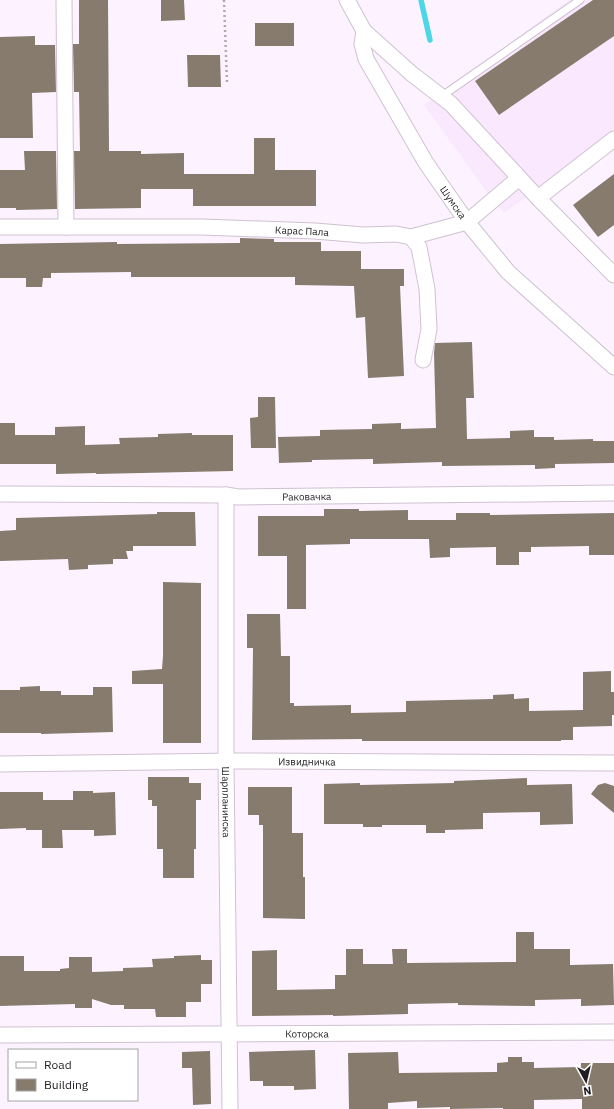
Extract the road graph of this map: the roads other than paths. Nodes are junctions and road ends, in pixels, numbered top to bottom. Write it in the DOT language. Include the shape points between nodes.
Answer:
graph roads {
  1 [pos="64,0"];
  2 [pos="347,0"];
  3 [pos="580,0"];
  4 [pos="364,31"];
  5 [pos="442,96"];
  6 [pos="614,139"];
  7 [pos="519,178"];
  8 [pos="538,198"];
  9 [pos="467,222"];
  10 [pos="0,227"];
  11 [pos="66,227"];
  12 [pos="411,238"];
  13 [pos="614,275"];
  14 [pos="423,360"];
  15 [pos="614,367"];
  16 [pos="614,493"];
  17 [pos="0,494"];
  18 [pos="226,495"];
  19 [pos="226,762"];
  20 [pos="614,763"];
  21 [pos="0,764"];
  22 [pos="614,1032"];
  23 [pos="0,1035"];
  24 [pos="229,1035"];
  25 [pos="230,1109"];
  1 -- 11 [label="street"];
  2 -- 4 [label="street, Шумска"];
  3 -- 5 [label="lane"];
  4 -- 5 [label="street" via="412,74"];
  4 -- 9 [label="street, Шумска" via="362,44 366,59 426,163"];
  5 -- 7 [label="street"];
  6 -- 8 [label="street"];
  7 -- 8 [label="street"];
  7 -- 9 [label="street"];
  8 -- 13 [label="street"];
  9 -- 12 [label="street"];
  9 -- 15 [label="street, Шумска" via="508,272"];
  10 -- 11 [label="street, Карас Пала"];
  11 -- 12 [label="street, Карас Пала" via="202,227 315,231 363,236 396,234"];
  12 -- 14 [label="street" via="419,248 426,289 429,329"];
  16 -- 18 [label="street, Раковачка" via="238,497"];
  17 -- 18 [label="street, Раковачка"];
  18 -- 19 [label="street, Шарпланинска"];
  19 -- 20 [label="street, Извидничка"];
  19 -- 21 [label="street, Извидничка"];
  19 -- 24 [label="street, Шарпланинска"];
  22 -- 24 [label="street, Которска"];
  23 -- 24 [label="street, Которска"];
  24 -- 25 [label="street, Шарпланинска"];
}
